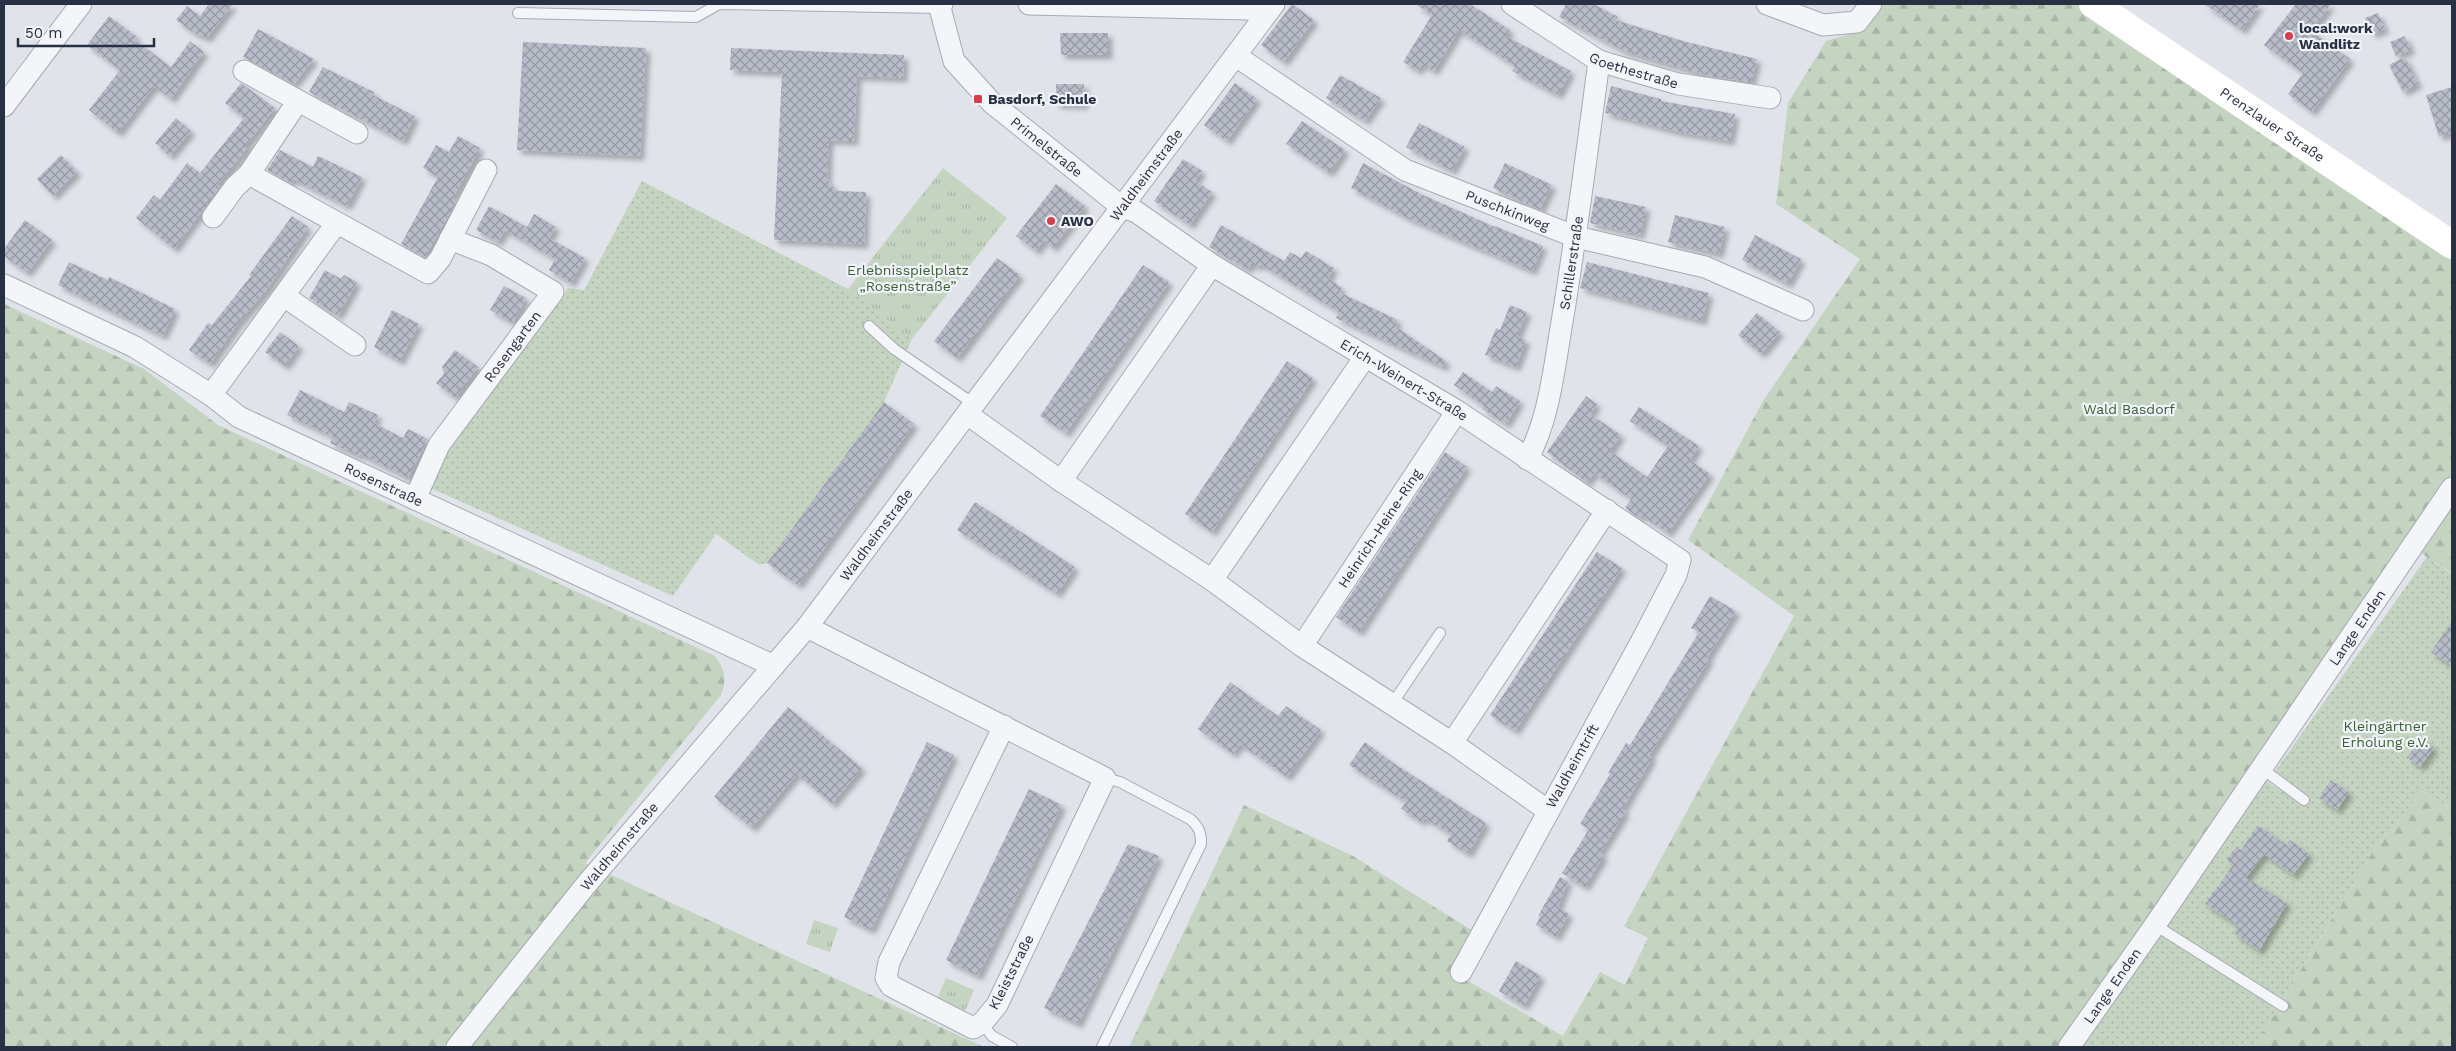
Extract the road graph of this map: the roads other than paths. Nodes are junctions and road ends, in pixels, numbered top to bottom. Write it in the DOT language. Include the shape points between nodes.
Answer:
graph roads {
  1 [pos="81,4"];
  2 [pos="1029,4"];
  3 [pos="1512,4"];
  4 [pos="1871,4"];
  5 [pos="1773,5"];
  6 [pos="2096,5"];
  7 [pos="941,6"];
  8 [pos="1271,8"];
  9 [pos="518,13"];
  10 [pos="1236,56"];
  11 [pos="1599,62"];
  12 [pos="244,71"];
  13 [pos="1770,98"];
  14 [pos="298,101"];
  15 [pos="4,106"];
  16 [pos="357,132"];
  17 [pos="486,170"];
  18 [pos="249,174"];
  19 [pos="1123,208"];
  20 [pos="213,218"];
  21 [pos="336,224"];
  22 [pos="1576,237"];
  23 [pos="450,239"];
  24 [pos="2452,245"];
  25 [pos="1212,264"];
  26 [pos="4,286"];
  27 [pos="284,296"];
  28 [pos="1803,310"];
  29 [pos="869,326"];
  30 [pos="355,345"];
  31 [pos="1365,357"];
  32 [pos="211,395"];
  33 [pos="970,409"];
  34 [pos="1456,411"];
  35 [pos="1527,459"];
  36 [pos="1061,481"];
  37 [pos="2452,488"];
  38 [pos="415,499"];
  39 [pos="1607,510"];
  40 [pos="1680,560"];
  41 [pos="1212,580"];
  42 [pos="807,627"];
  43 [pos="1440,633"];
  44 [pos="1302,646"];
  45 [pos="774,666"];
  46 [pos="1392,704"];
  47 [pos="1004,726"];
  48 [pos="1452,743"];
  49 [pos="2261,768"];
  50 [pos="1105,778"];
  51 [pos="2304,800"];
  52 [pos="1548,810"];
  53 [pos="2155,926"];
  54 [pos="1461,972"];
  55 [pos="2283,1006"];
  56 [pos="982,1023"];
  57 [pos="457,1047"];
  58 [pos="1012,1047"];
  59 [pos="1102,1047"];
  60 [pos="2069,1047"];
  1 -- 15 [label="street"];
  2 -- 8 [label="street"];
  3 -- 11 [label="street, Goethestraße"];
  4 -- 5 [label="street" via="1857,22 1823,25"];
  6 -- 24 [label="main road, Prenzlauer Straße"];
  7 -- 9 [label="lane" via="719,4 696,17"];
  7 -- 19 [label="street, Primelstraße" via="954,61 976,87"];
  8 -- 10 [label="street, Waldheimstraße"];
  10 -- 19 [label="street, Waldheimstraße"];
  10 -- 22 [label="street, Puschkinweg" via="1405,170"];
  11 -- 13 [label="street, Goethestraße" via="1678,84"];
  11 -- 22 [label="street, Schillerstraße"];
  12 -- 14 [label="street"];
  14 -- 16 [label="street"];
  14 -- 18 [label="street"];
  17 -- 23 [label="street"];
  18 -- 20 [label="street" via="235,187"];
  18 -- 21 [label="street"];
  19 -- 25 [label="street, Erich-Weinert-Straße" via="1135,211"];
  19 -- 33 [label="street, Waldheimstraße"];
  21 -- 23 [label="street" via="428,274"];
  21 -- 27 [label="street"];
  22 -- 28 [label="street, Puschkinweg" via="1705,267"];
  22 -- 35 [label="street, Schillerstraße" via="1552,377 1537,442"];
  23 -- 38 [label="street, Rosengarten" via="491,255 553,292 439,445"];
  25 -- 31 [label="street, Erich-Weinert-Straße"];
  25 -- 36 [label="street"];
  26 -- 32 [label="street, Rosenstraße" via="135,348"];
  27 -- 30 [label="street"];
  27 -- 32 [label="street"];
  29 -- 33 [label="lane"];
  31 -- 34 [label="street, Erich-Weinert-Straße"];
  31 -- 41 [label="street"];
  32 -- 38 [label="street, Rosenstraße" via="239,417"];
  33 -- 36 [label="street"];
  33 -- 42 [label="street, Waldheimstraße"];
  34 -- 35 [label="street, Erich-Weinert-Straße"];
  34 -- 44 [label="street, Heinrich-Heine-Ring"];
  35 -- 39 [label="street, Erich-Weinert-Straße"];
  36 -- 41 [label="street"];
  37 -- 49 [label="street, Lange Enden"];
  38 -- 45 [label="street, Rosenstraße"];
  39 -- 40 [label="street, Erich-Weinert-Straße"];
  39 -- 48 [label="street"];
  40 -- 52 [label="street, Waldheimtrift" via="1676,575 1641,642"];
  41 -- 44 [label="street"];
  42 -- 45 [label="street, Waldheimstraße"];
  42 -- 47 [label="street"];
  43 -- 46 [label="lane"];
  44 -- 46 [label="street"];
  45 -- 57 [label="street, Waldheimstraße" via="585,886"];
  46 -- 48 [label="street"];
  47 -- 50 [label="street"];
  47 -- 56 [label="street, Kleiststraße" via="889,962 886,978 891,986 973,1028"];
  48 -- 52 [label="street"];
  49 -- 51 [label="lane"];
  49 -- 53 [label="street, Lange Enden"];
  50 -- 56 [label="street, Kleiststraße" via="996,1005"];
  50 -- 59 [label="lane" via="1120,782 1190,819 1201,833 1201,844"];
  52 -- 54 [label="street, Waldheimtrift"];
  53 -- 55 [label="lane"];
  53 -- 60 [label="street, Lange Enden"];
  56 -- 58 [label="lane" via="992,1036"];
}
